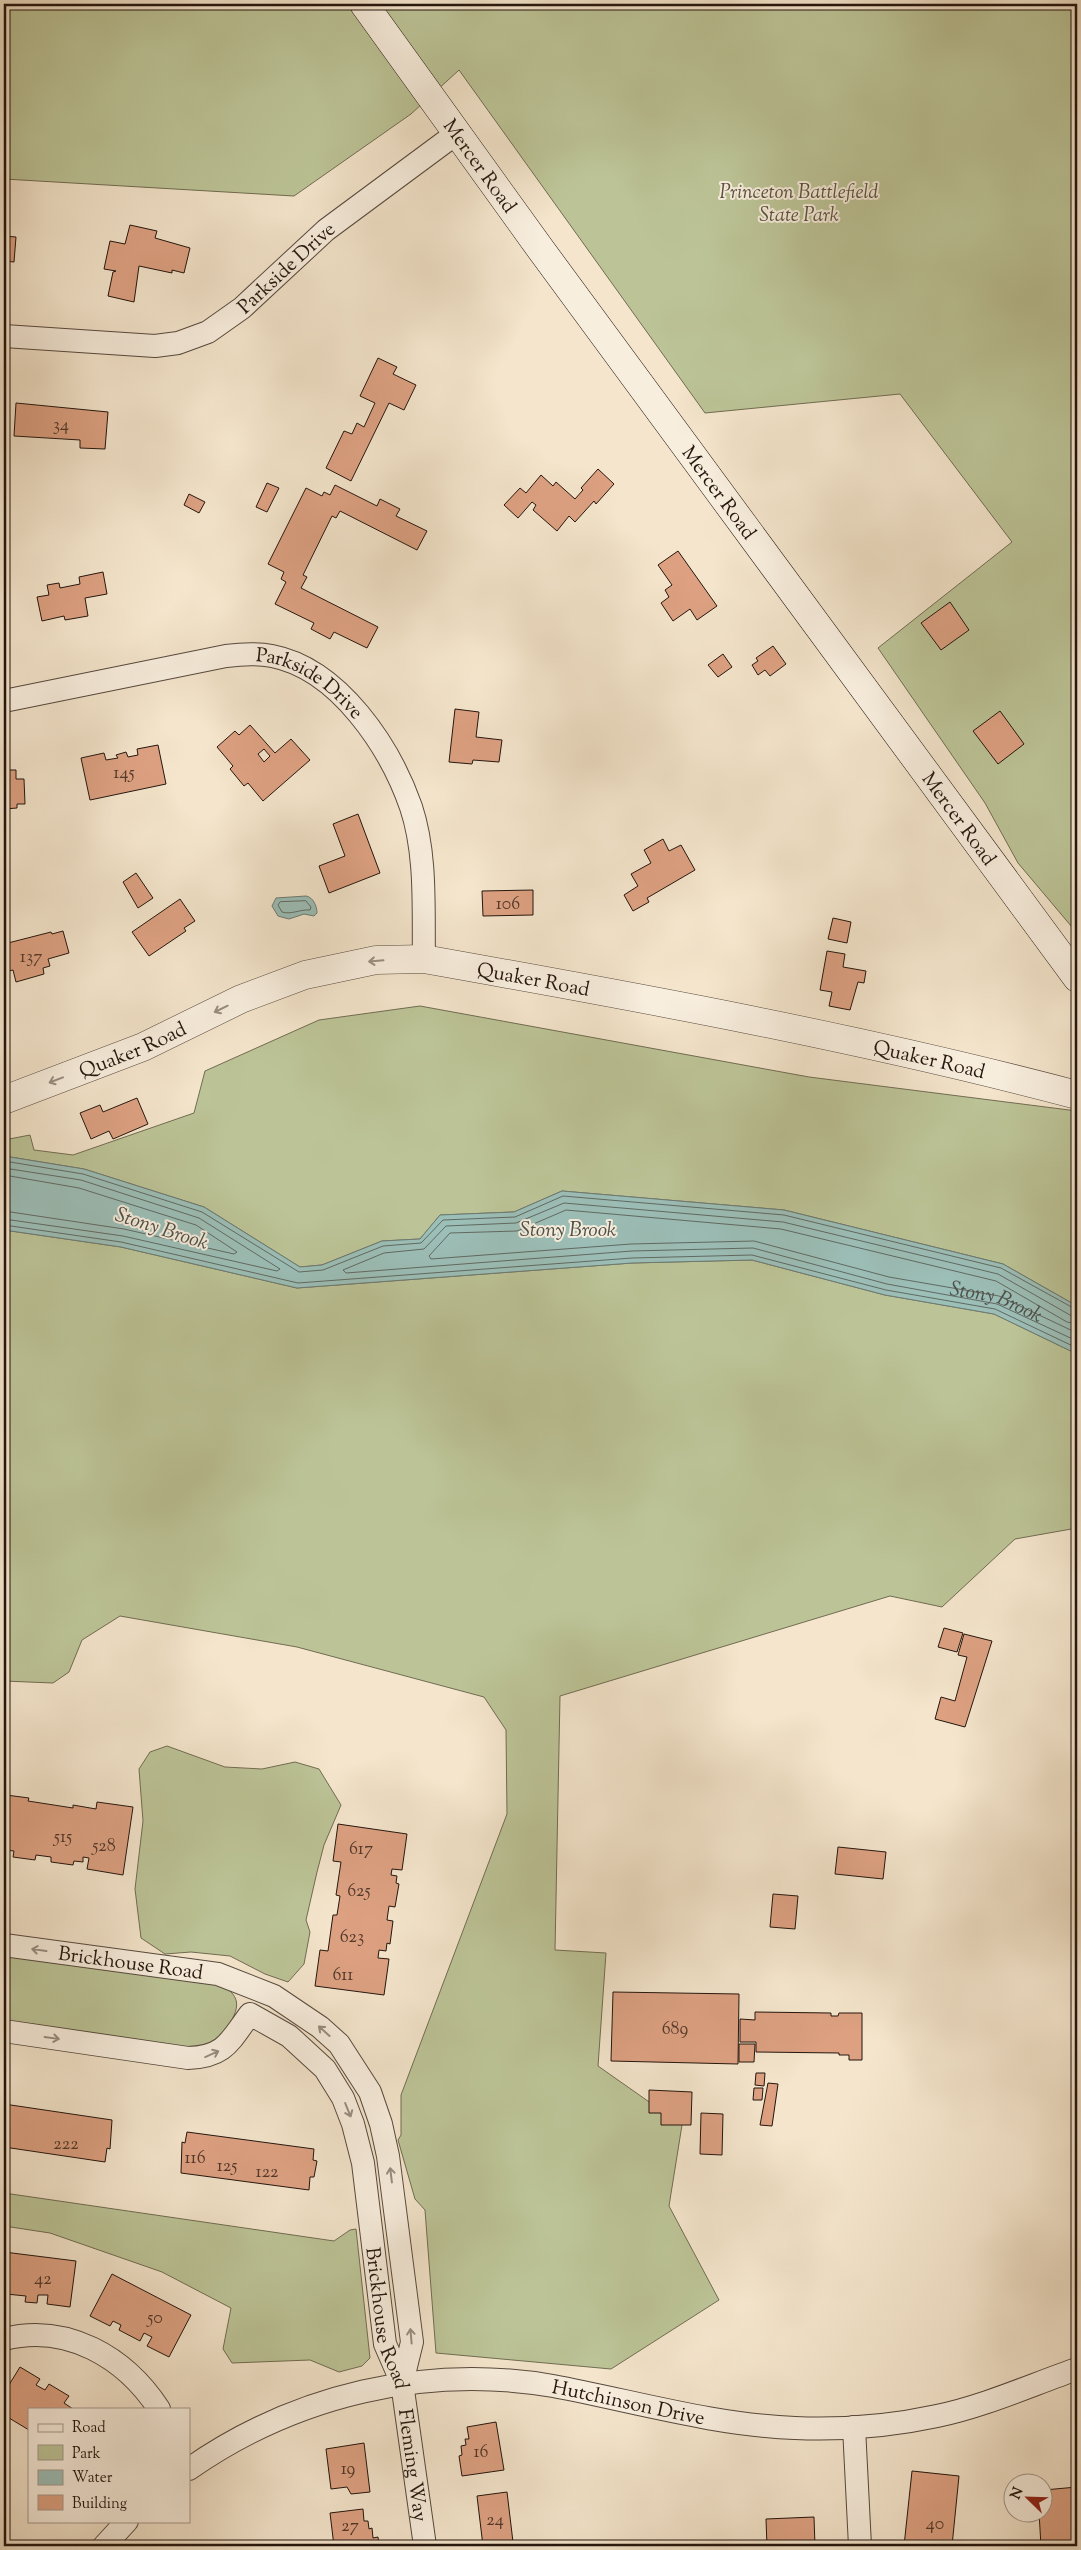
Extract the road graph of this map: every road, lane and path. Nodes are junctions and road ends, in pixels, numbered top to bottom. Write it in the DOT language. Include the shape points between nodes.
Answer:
graph roads {
  1 [pos="364,4"];
  2 [pos="456,133"];
  3 [pos="4,336"];
  4 [pos="4,701"];
  5 [pos="424,959"];
  6 [pos="1077,978"];
  7 [pos="1077,1095"];
  8 [pos="4,1100"];
  9 [pos="4,1945"];
  10 [pos="255,1986"];
  11 [pos="250,2014"];
  12 [pos="4,2031"];
  13 [pos="354,2065"];
  14 [pos="332,2080"];
  15 [pos="4,2339"];
  16 [pos="1077,2369"];
  17 [pos="402,2383"];
  18 [pos="158,2408"];
  19 [pos="854,2427"];
  20 [pos="191,2462"];
  21 [pos="126,2522"];
  22 [pos="104,2546"];
  23 [pos="425,2546"];
  24 [pos="860,2546"];
  1 -- 2 [label="main road, Mercer Road"];
  2 -- 3 [label="street, Parkside Drive" via="326,230 242,308 208,332 178,343 155,346"];
  2 -- 6 [label="main road, Mercer Road"];
  4 -- 5 [label="street, Parkside Drive" via="250,653 294,663 318,677 363,718 382,746 411,808 423,883"];
  5 -- 7 [label="main road, Quaker Road" via="739,1016 936,1059"];
  5 -- 8 [label="main road, Quaker Road, one-way" via="376,960 305,975 241,999 143,1047"];
  10 -- 9 [label="street, Brickhouse Road, one-way" via="218,1974"];
  10 -- 11 [label="street"];
  13 -- 10 [label="street, Brickhouse Road, one-way" via="339,2044 320,2027 298,2010"];
  12 -- 11 [label="street, one-way" via="188,2058 207,2058 219,2052"];
  11 -- 14 [label="street, Brickhouse Road" via="302,2047"];
  13 -- 14 [label="street"];
  17 -- 13 [label="street, Brickhouse Road, one-way" via="412,2342 388,2156 370,2092"];
  14 -- 17 [label="street, Brickhouse Road, one-way" via="353,2124 363,2163 385,2344"];
  15 -- 18 [label="street" via="34,2335 63,2338 91,2346 132,2374"];
  16 -- 19 [label="street, Hutchinson Drive" via="939,2416"];
  17 -- 19 [label="street, Hutchinson Drive" via="462,2379 511,2381 742,2423 795,2428"];
  17 -- 20 [label="street, Hutchinson Drive" via="316,2404"];
  17 -- 23 [label="street, Fleming Way"];
  19 -- 24 [label="street"];
  21 -- 22 [label="street"];
}
